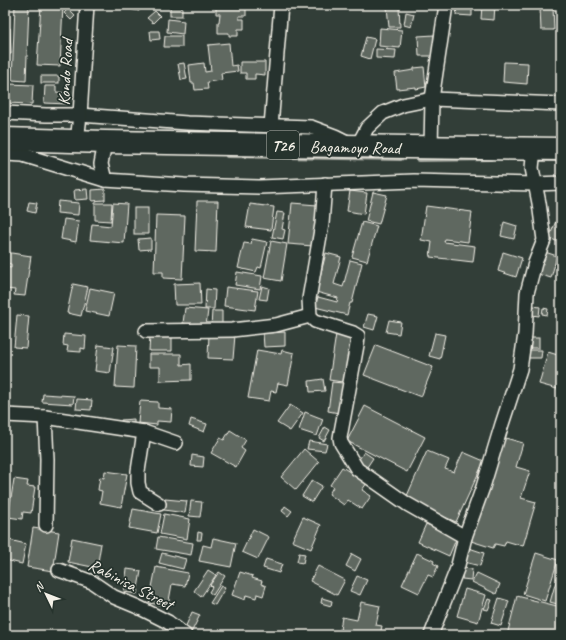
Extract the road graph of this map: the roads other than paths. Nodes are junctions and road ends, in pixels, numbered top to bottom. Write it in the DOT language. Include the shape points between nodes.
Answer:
graph roads {
  1 [pos="87,5"];
  2 [pos="281,5"];
  3 [pos="446,5"];
  4 [pos="432,99"];
  5 [pos="561,104"];
  6 [pos="5,113"];
  7 [pos="80,115"];
  8 [pos="271,126"];
  9 [pos="5,139"];
  10 [pos="77,142"];
  11 [pos="105,142"];
  12 [pos="357,147"];
  13 [pos="431,147"];
  14 [pos="534,149"];
  15 [pos="561,149"];
  16 [pos="5,154"];
  17 [pos="105,180"];
  18 [pos="561,183"];
  19 [pos="325,184"];
  20 [pos="535,184"];
  21 [pos="310,316"];
  22 [pos="146,331"];
  23 [pos="5,415"];
  24 [pos="45,417"];
  25 [pos="144,432"];
  26 [pos="176,443"];
  27 [pos="159,504"];
  28 [pos="46,525"];
  29 [pos="465,537"];
  30 [pos="59,570"];
  31 [pos="185,635"];
  32 [pos="431,635"];
  1 -- 7 [label="street, Kondo Road"];
  2 -- 8 [label="street"];
  3 -- 4 [label="street"];
  4 -- 5 [label="street"];
  4 -- 12 [label="street" via="403,105 383,113 367,128"];
  4 -- 13 [label="street"];
  6 -- 7 [label="street"];
  7 -- 8 [label="street"];
  7 -- 10 [label="street, Kondo Road"];
  8 -- 12 [label="street" via="311,127"];
  9 -- 10 [label="highway, Bagamoyo Road / T26"];
  10 -- 11 [label="highway, Bagamoyo Road / T26"];
  11 -- 12 [label="highway, Bagamoyo Road / T26"];
  11 -- 17 [label="street" via="101,164"];
  12 -- 13 [label="highway, Bagamoyo Road / T26"];
  13 -- 14 [label="highway, Bagamoyo Road / T26"];
  14 -- 15 [label="highway, Bagamoyo Road / T26"];
  14 -- 20 [label="street" via="532,168"];
  16 -- 17 [label="street" via="23,155"];
  17 -- 19 [label="street" via="251,187"];
  18 -- 20 [label="street"];
  19 -- 20 [label="street" via="414,180"];
  19 -- 21 [label="street" via="322,224 309,299"];
  20 -- 29 [label="street" via="544,240 527,293 520,369 484,487"];
  21 -- 22 [label="street" via="276,325 232,330"];
  21 -- 29 [label="street" via="315,321 358,336 340,438 357,470 407,504"];
  23 -- 24 [label="street"];
  24 -- 25 [label="street"];
  24 -- 28 [label="street"];
  25 -- 26 [label="street"];
  25 -- 27 [label="street" via="138,483 140,492"];
  29 -- 32 [label="street" via="457,568"];
  30 -- 31 [label="street, Rabinisa Street" via="92,582 114,597 168,622"];
}
